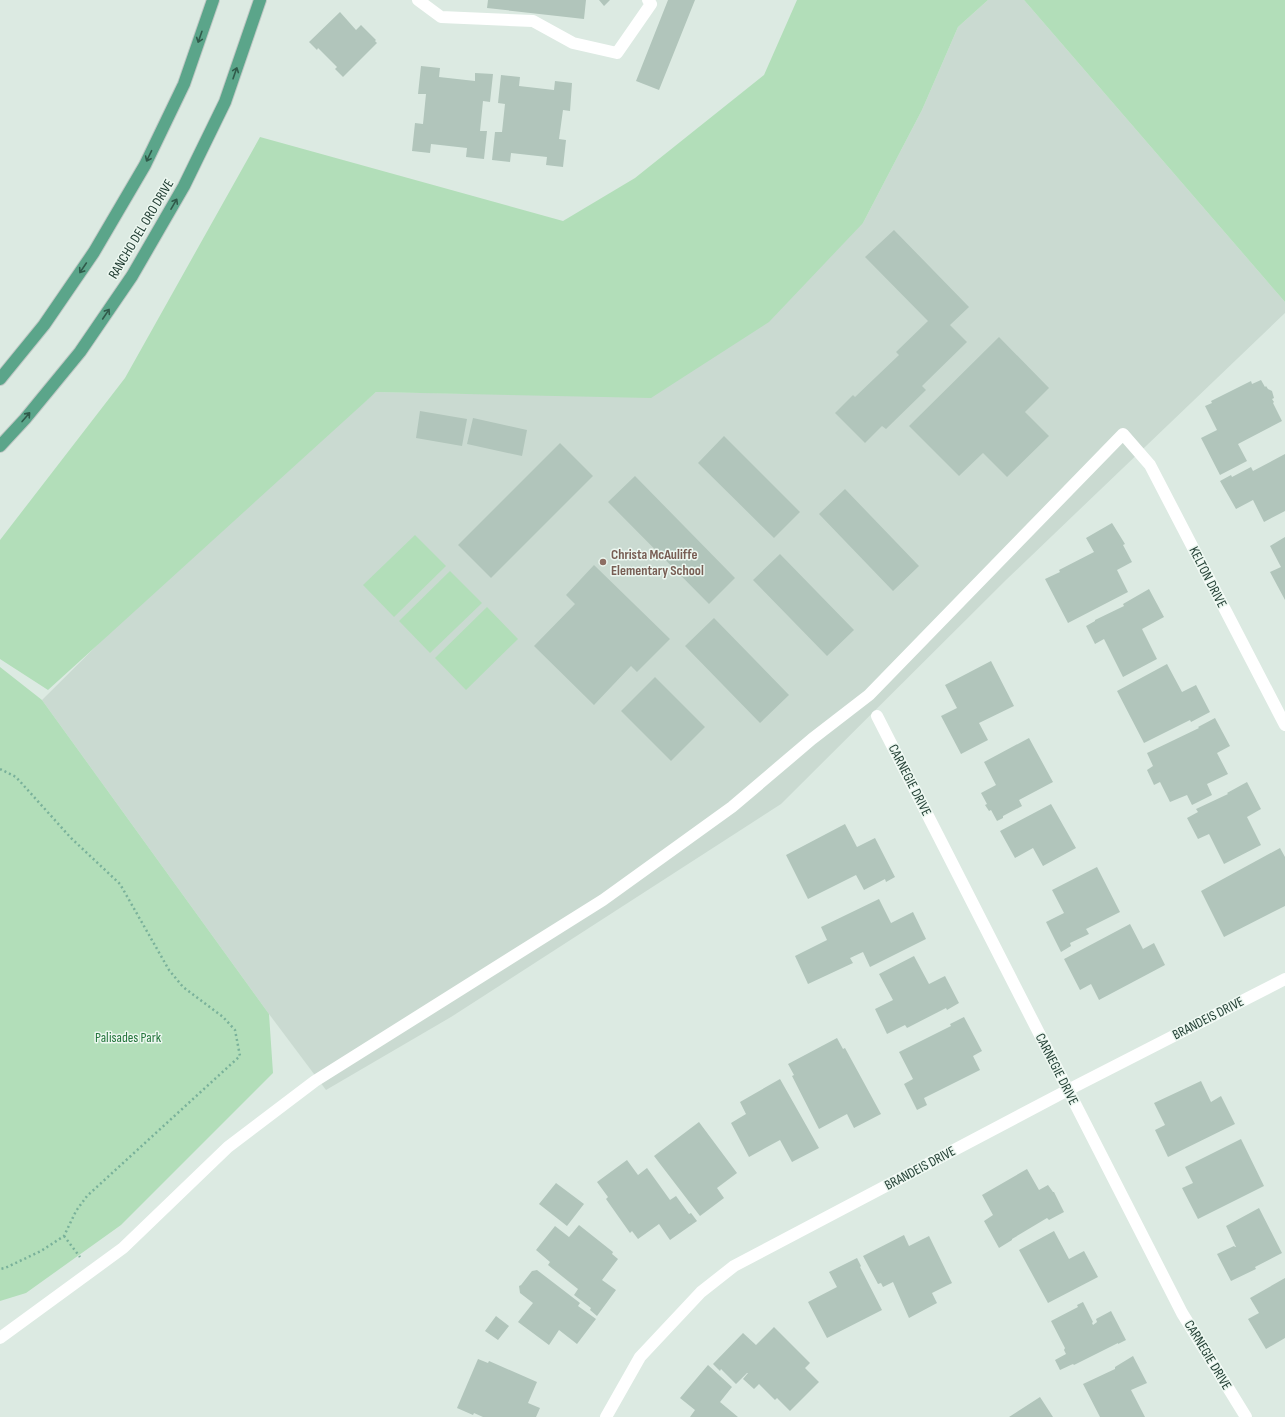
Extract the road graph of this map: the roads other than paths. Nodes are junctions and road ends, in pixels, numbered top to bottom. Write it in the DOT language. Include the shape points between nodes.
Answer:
graph roads {
  1 [pos="213,0"];
  2 [pos="260,0"];
  3 [pos="418,0"];
  4 [pos="651,1"];
  5 [pos="0,379"];
  6 [pos="0,446"];
  7 [pos="877,716"];
  8 [pos="1285,725"];
  9 [pos="1285,979"];
  10 [pos="1068,1090"];
  11 [pos="0,1338"];
  12 [pos="1245,1416"];
  13 [pos="606,1417"];
  1 -- 5 [label="main road, RANCHO DEL ORO DRIVE, one-way" via="184,84 145,165 82,270 44,325"];
  6 -- 2 [label="main road, RANCHO DEL ORO DRIVE, one-way" via="80,352 136,269 184,186 225,102"];
  3 -- 4 [label="street" via="441,17 533,21 573,43 617,53"];
  7 -- 10 [label="street, CARNEGIE DRIVE"];
  8 -- 11 [label="street, KELTON DRIVE" via="1150,465 1123,434 869,696 812,739 732,807 603,900 315,1081 228,1147 123,1248"];
  9 -- 10 [label="street, BRANDEIS DRIVE"];
  10 -- 12 [label="street, CARNEGIE DRIVE" via="1182,1313"];
  10 -- 13 [label="street, BRANDEIS DRIVE" via="734,1266 701,1292 640,1356"];
}
